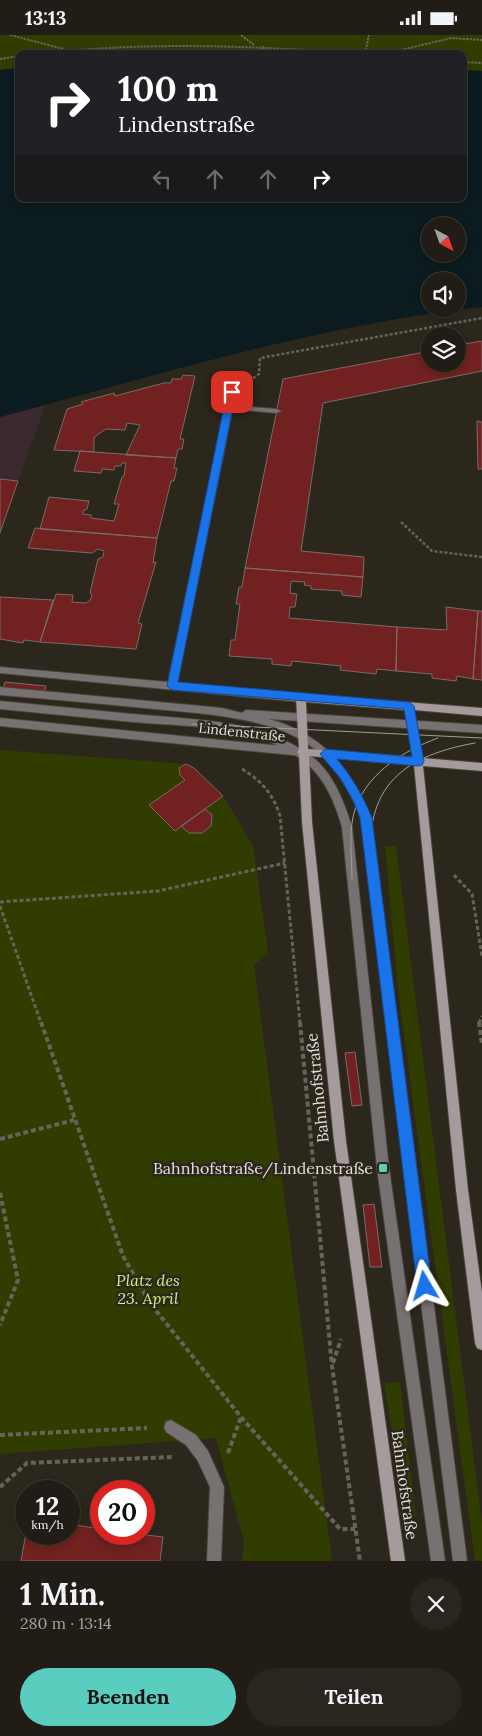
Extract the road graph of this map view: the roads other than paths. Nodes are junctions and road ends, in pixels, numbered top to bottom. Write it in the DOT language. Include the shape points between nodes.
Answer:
graph roads {
  1 [pos="232,392"];
  2 [pos="228,407"];
  3 [pos="277,411"];
  4 [pos="0,670"];
  5 [pos="172,686"];
  6 [pos="0,691"];
  7 [pos="301,698"];
  8 [pos="0,705"];
  9 [pos="409,706"];
  10 [pos="215,712"];
  11 [pos="482,712"];
  12 [pos="302,717"];
  13 [pos="0,722"];
  14 [pos="412,724"];
  15 [pos="482,729"];
  16 [pos="302,737"];
  17 [pos="300,753"];
  18 [pos="325,754"];
  19 [pos="418,761"];
  20 [pos="482,767"];
  21 [pos="482,1343"];
  22 [pos="170,1427"];
  23 [pos="214,1561"];
  24 [pos="398,1561"];
  25 [pos="438,1561"];
  26 [pos="460,1561"];
  1 -- 2 [label="street"];
  2 -- 3 [label="street"];
  2 -- 5 [label="street"];
  4 -- 5 [label="street"];
  5 -- 7 [label="street"];
  6 -- 10 [label="street"];
  7 -- 9 [label="main road"];
  7 -- 12 [label="main road, Bahnhofstraße"];
  8 -- 17 [label="street" via="237,729"];
  9 -- 11 [label="main road"];
  9 -- 14 [label="main road"];
  10 -- 12 [label="street"];
  10 -- 16 [label="street" via="287,728"];
  12 -- 14 [label="street"];
  12 -- 16 [label="main road, Bahnhofstraße"];
  13 -- 17 [label="street, Lindenstraße"];
  14 -- 15 [label="street"];
  14 -- 19 [label="main road"];
  16 -- 17 [label="main road, Bahnhofstraße"];
  16 -- 18 [label="street"];
  17 -- 18 [label="main road, Lindenstraße"];
  17 -- 24 [label="main road, Bahnhofstraße" via="340,1141"];
  17 -- 25 [label="street" via="317,767 326,781 342,809 347,827 383,1168"];
  18 -- 19 [label="main road, Lindenstraße"];
  18 -- 26 [label="street" via="345,776 366,818"];
  19 -- 20 [label="main road, Lindenstraße"];
  19 -- 21 [label="main road" via="462,1190"];
  22 -- 23 [label="street" via="191,1440 203,1456 217,1487"];
}
